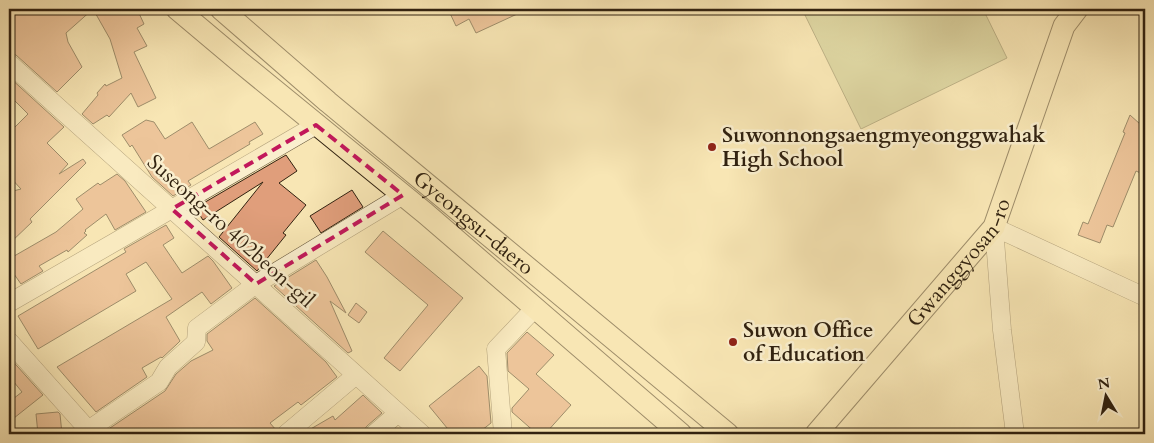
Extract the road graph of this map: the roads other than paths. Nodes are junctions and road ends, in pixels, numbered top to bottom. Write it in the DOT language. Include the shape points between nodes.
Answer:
graph roads {
  1 [pos="177,9"];
  2 [pos="221,9"];
  3 [pos="1077,9"];
  4 [pos="9,62"];
  5 [pos="316,124"];
  6 [pos="403,195"];
  7 [pos="172,209"];
  8 [pos="994,227"];
  9 [pos="256,284"];
  10 [pos="1145,297"];
  11 [pos="9,303"];
  12 [pos="535,308"];
  13 [pos="9,341"];
  14 [pos="356,375"];
  15 [pos="398,413"];
  16 [pos="90,432"];
  17 [pos="286,434"];
  18 [pos="374,434"];
  19 [pos="422,434"];
  20 [pos="503,434"];
  21 [pos="681,434"];
  22 [pos="728,434"];
  23 [pos="816,434"];
  24 [pos="1015,434"];
  1 -- 5 [label="main road, Gyeongsu-daero"];
  2 -- 22 [label="main road, Gyeongsu-daero" via="328,102"];
  3 -- 8 [label="main road, Gwanggyosan-ro" via="1064,26"];
  4 -- 7 [label="street, Suseong-ro 402beon-gil"];
  5 -- 6 [label="main road, Gyeongsu-daero"];
  5 -- 7 [label="street"];
  6 -- 9 [label="street"];
  6 -- 12 [label="main road, Gyeongsu-daero"];
  7 -- 9 [label="street, Suseong-ro 402beon-gil"];
  7 -- 11 [label="street"];
  8 -- 10 [label="street"];
  8 -- 23 [label="main road, Gwanggyosan-ro"];
  8 -- 24 [label="street"];
  9 -- 14 [label="street, Suseong-ro 402beon-gil"];
  9 -- 16 [label="street" via="197,328 196,342 168,367 159,382"];
  12 -- 20 [label="street" via="496,349"];
  12 -- 21 [label="main road, Gyeongsu-daero"];
  13 -- 16 [label="street"];
  14 -- 15 [label="street, Suseong-ro 402beon-gil"];
  14 -- 17 [label="street"];
  15 -- 18 [label="street"];
  15 -- 19 [label="street, Suseong-ro 402beon-gil"];
}
